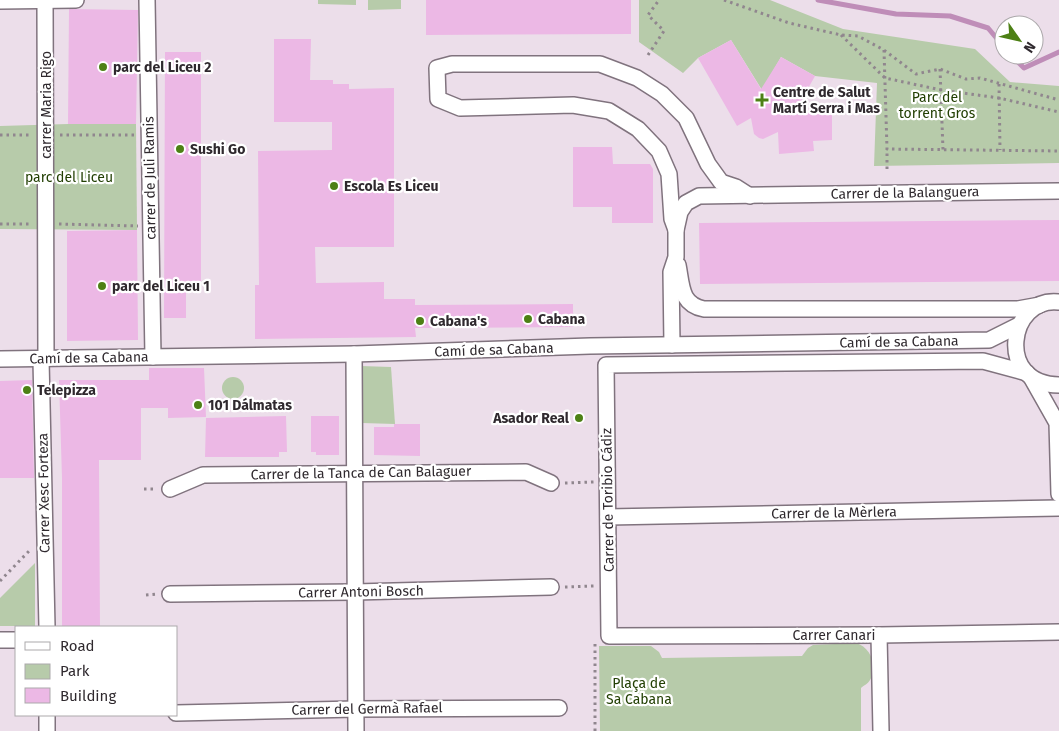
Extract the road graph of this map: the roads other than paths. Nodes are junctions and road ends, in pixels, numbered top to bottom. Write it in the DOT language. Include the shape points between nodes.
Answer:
graph roads {
  1 [pos="45,0"];
  2 [pos="76,0"];
  3 [pos="147,0"];
  4 [pos="0,1"];
  5 [pos="1059,191"];
  6 [pos="750,196"];
  7 [pos="676,230"];
  8 [pos="676,257"];
  9 [pos="1059,302"];
  10 [pos="1040,306"];
  11 [pos="1019,325"];
  12 [pos="989,340"];
  13 [pos="672,345"];
  14 [pos="1016,353"];
  15 [pos="354,354"];
  16 [pos="153,357"];
  17 [pos="44,359"];
  18 [pos="0,360"];
  19 [pos="1029,375"];
  20 [pos="1059,386"];
  21 [pos="1058,422"];
  22 [pos="355,474"];
  23 [pos="551,483"];
  24 [pos="170,489"];
  25 [pos="1059,494"];
  26 [pos="1059,508"];
  27 [pos="608,517"];
  28 [pos="551,587"];
  29 [pos="355,592"];
  30 [pos="170,594"];
  31 [pos="47,626"];
  32 [pos="1059,632"];
  33 [pos="879,635"];
  34 [pos="609,636"];
  35 [pos="0,640"];
  36 [pos="15,640"];
  37 [pos="558,708"];
  38 [pos="356,709"];
  39 [pos="178,713"];
  40 [pos="47,716"];
  41 [pos="47,731"];
  42 [pos="356,731"];
  43 [pos="881,731"];
  1 -- 2 [label="street"];
  1 -- 4 [label="street"];
  1 -- 17 [label="street, carrer Maria Rigo"];
  3 -- 16 [label="street, carrer de Juli Ramis"];
  5 -- 6 [label="street, Carrer de la Balanguera"];
  6 -- 7 [label="street, Carrer de la Balanguera" via="699,196 686,203 680,212"];
  6 -- 7 [label="street, Carrer de la Balanguera" via="721,182 708,164 686,118 662,94 637,78 600,64 452,64 437,68 438,99 460,108 573,105 608,111 638,129 659,150 669,174 672,219"];
  7 -- 8 [label="street"];
  8 -- 10 [label="street" via="684,296 694,307 704,309 1018,309"];
  8 -- 13 [label="street" via="671,272"];
  9 -- 10 [label="street"];
  10 -- 11 [label="street"];
  11 -- 12 [label="street"];
  11 -- 14 [label="street"];
  12 -- 13 [label="street, Camí de sa Cabana"];
  12 -- 14 [label="street"];
  13 -- 15 [label="street, Camí de sa Cabana"];
  14 -- 19 [label="street"];
  15 -- 16 [label="street, Camí de sa Cabana"];
  15 -- 22 [label="street"];
  16 -- 17 [label="street, Camí de sa Cabana"];
  17 -- 18 [label="street, Camí de sa Cabana"];
  17 -- 31 [label="street, Carrer Xesc Forteza"];
  19 -- 20 [label="street" via="1044,384"];
  19 -- 21 [label="street"];
  19 -- 27 [label="street, Carrer de Toribio Cádiz" via="983,360 606,365"];
  21 -- 25 [label="street"];
  22 -- 23 [label="street, Carrer de la Tanca de Can Balaguer" via="526,472"];
  22 -- 24 [label="street, Carrer de la Tanca de Can Balaguer" via="203,475"];
  22 -- 29 [label="street"];
  26 -- 27 [label="street, Carrer de la Mèrlera"];
  27 -- 34 [label="street, Carrer de Toribio Cádiz"];
  28 -- 29 [label="street, Carrer Antoni Bosch"];
  29 -- 30 [label="street, Carrer Antoni Bosch"];
  29 -- 38 [label="street"];
  32 -- 33 [label="street, Carrer Canari"];
  33 -- 34 [label="street, Carrer Canari"];
  33 -- 43 [label="street"];
  35 -- 36 [label="street"];
  37 -- 38 [label="street, Carrer del Germà Rafael"];
  38 -- 39 [label="street, Carrer del Germà Rafael"];
  38 -- 42 [label="street"];
  40 -- 41 [label="street"];
}
